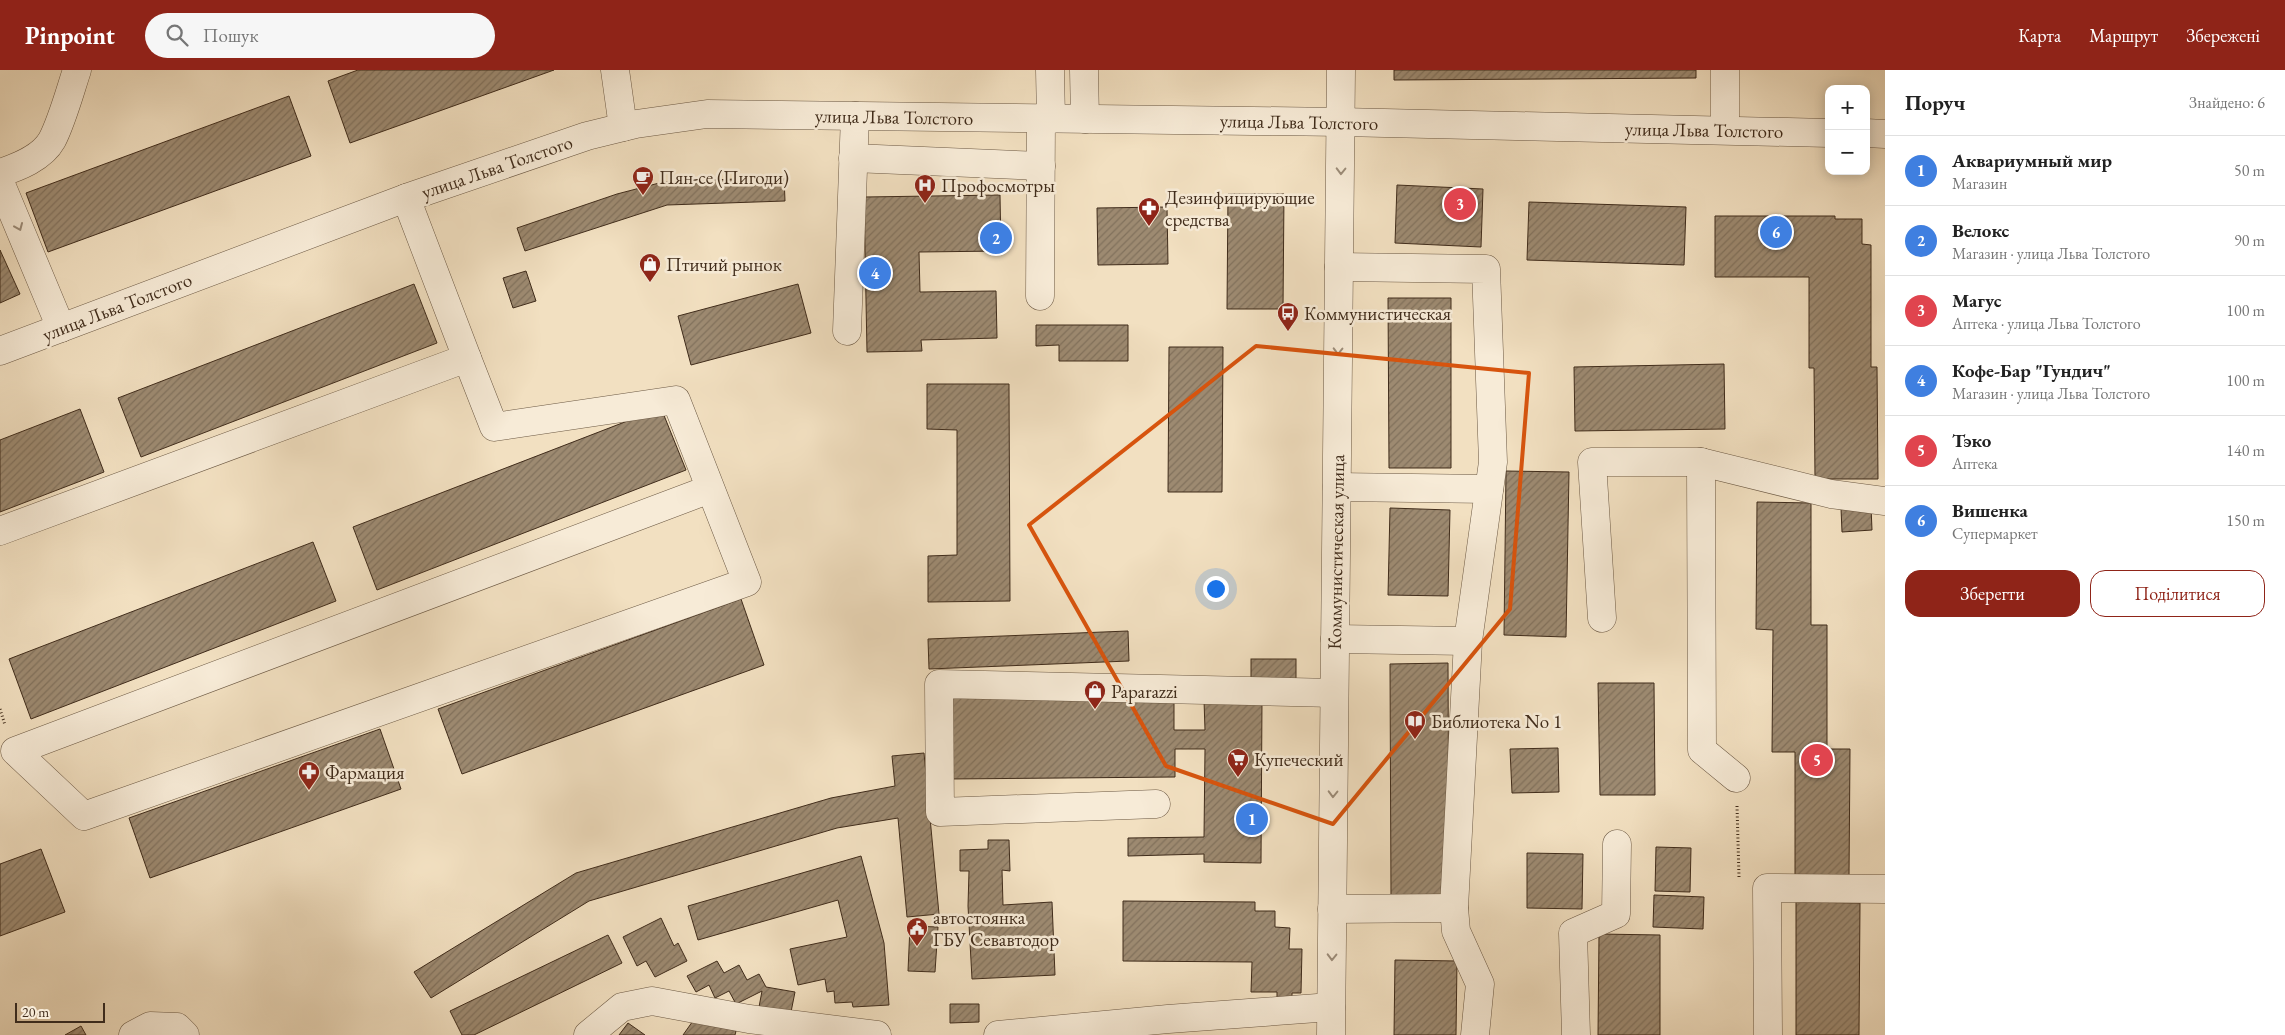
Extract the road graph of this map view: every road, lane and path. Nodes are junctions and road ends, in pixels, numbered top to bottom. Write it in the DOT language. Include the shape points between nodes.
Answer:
graph roads {
  1 [pos="78,70"];
  2 [pos="615,70"];
  3 [pos="1050,70"];
  4 [pos="1084,70"];
  5 [pos="1341,70"];
  6 [pos="1724,70"];
  7 [pos="855,116"];
  8 [pos="1046,118"];
  9 [pos="1085,119"];
  10 [pos="1341,122"];
  11 [pos="623,127"];
  12 [pos="1725,130"];
  13 [pos="1825,133"];
  14 [pos="1870,134"];
  15 [pos="1885,134"];
  16 [pos="853,158"];
  17 [pos="1040,166"];
  18 [pos="0,173"];
  19 [pos="0,182"];
  20 [pos="406,198"];
  21 [pos="1340,267"];
  22 [pos="1040,296"];
  23 [pos="61,328"];
  24 [pos="847,331"];
  25 [pos="0,351"];
  26 [pos="467,358"];
  27 [pos="1701,462"];
  28 [pos="1337,487"];
  29 [pos="1489,488"];
  30 [pos="710,490"];
  31 [pos="1885,501"];
  32 [pos="0,531"];
  33 [pos="1602,618"];
  34 [pos="1335,639"];
  35 [pos="1468,641"];
  36 [pos="1334,693"];
  37 [pos="7,754"];
  38 [pos="1736,778"];
  39 [pos="1156,804"];
  40 [pos="1617,844"];
  41 [pos="1767,888"];
  42 [pos="1885,889"];
  43 [pos="1454,908"];
  44 [pos="1332,909"];
  45 [pos="1331,1007"];
  46 [pos="1167,1027"];
  47 [pos="133,1035"];
  48 [pos="185,1035"];
  49 [pos="588,1035"];
  50 [pos="877,1035"];
  51 [pos="998,1035"];
  52 [pos="1331,1035"];
  53 [pos="1475,1035"];
  54 [pos="1576,1035"];
  55 [pos="1768,1035"];
  1 -- 18 [label="street" via="52,141 38,155"];
  2 -- 11 [label="street"];
  3 -- 8 [label="street"];
  4 -- 9 [label="street"];
  5 -- 10 [label="street, Коммунистическая улица"];
  6 -- 12 [label="street"];
  7 -- 8 [label="street, улица Льва Толстого"];
  7 -- 11 [label="street, улица Льва Толстого" via="707,114"];
  7 -- 16 [label="street"];
  8 -- 9 [label="street, улица Льва Толстого"];
  8 -- 17 [label="street"];
  9 -- 10 [label="street, улица Льва Толстого"];
  10 -- 12 [label="street, улица Льва Толстого"];
  10 -- 21 [label="street, Коммунистическая улица, one-way"];
  11 -- 20 [label="street, улица Льва Толстого" via="587,136"];
  12 -- 13 [label="street, улица Льва Толстого"];
  14 -- 15 [label="street"];
  16 -- 17 [label="street"];
  16 -- 24 [label="street"];
  17 -- 22 [label="street"];
  19 -- 23 [label="street, one-way"];
  20 -- 23 [label="street, улица Льва Толстого"];
  20 -- 26 [label="street"];
  21 -- 28 [label="street, Коммунистическая улица, one-way"];
  21 -- 29 [label="street" via="1486,270 1493,462"];
  23 -- 25 [label="street, улица Льва Толстого"];
  26 -- 30 [label="street" via="494,427 676,400"];
  26 -- 32 [label="street"];
  27 -- 31 [label="street" via="1831,494"];
  27 -- 33 [label="street" via="1592,462"];
  27 -- 38 [label="street" via="1702,750"];
  28 -- 29 [label="street"];
  28 -- 34 [label="street, Коммунистическая улица"];
  29 -- 35 [label="street"];
  30 -- 37 [label="street"];
  30 -- 37 [label="street" via="747,582 84,816"];
  34 -- 35 [label="street"];
  34 -- 36 [label="street, Коммунистическая улица"];
  35 -- 43 [label="street"];
  36 -- 39 [label="street" via="939,684 940,812"];
  36 -- 44 [label="street, Коммунистическая улица, one-way"];
  38 -- 41 [label="path" via="1740,887"];
  40 -- 54 [label="street" via="1616,914 1573,934"];
  41 -- 42 [label="street"];
  41 -- 55 [label="street"];
  43 -- 44 [label="street"];
  43 -- 53 [label="street" via="1456,931 1480,984"];
  44 -- 45 [label="street, Коммунистическая улица, one-way"];
  45 -- 46 [label="street"];
  45 -- 52 [label="street, Коммунистическая улица"];
  46 -- 51 [label="street"];
  47 -- 48 [label="street" via="150,1026 177,1027"];
  49 -- 50 [label="street" via="622,1007 652,1000 749,1019"];
}
